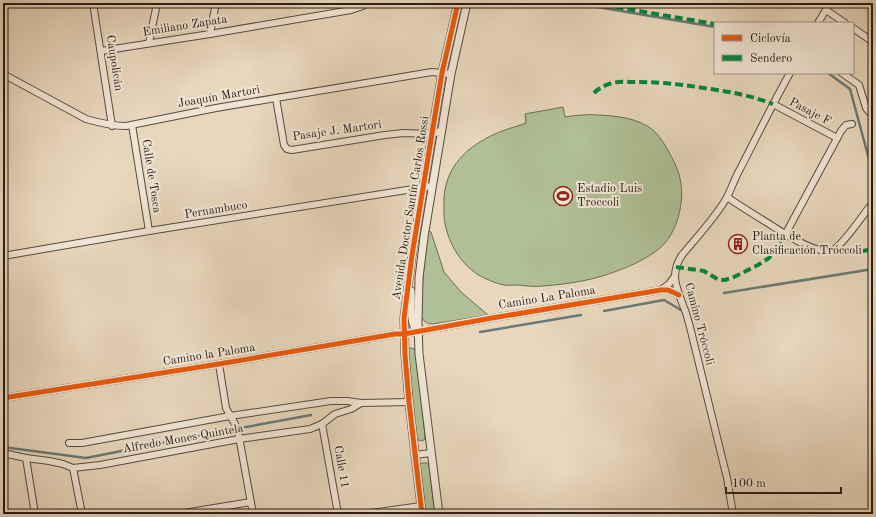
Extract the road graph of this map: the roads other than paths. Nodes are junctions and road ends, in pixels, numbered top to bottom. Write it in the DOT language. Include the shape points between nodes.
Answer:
graph roads {
  1 [pos="93,3"];
  2 [pos="157,3"];
  3 [pos="216,3"];
  4 [pos="366,3"];
  5 [pos="458,3"];
  6 [pos="467,3"];
  7 [pos="830,3"];
  8 [pos="826,10"];
  9 [pos="819,22"];
  10 [pos="844,22"];
  11 [pos="854,29"];
  12 [pos="210,34"];
  13 [pos="873,42"];
  14 [pos="149,43"];
  15 [pos="101,51"];
  16 [pos="442,73"];
  17 [pos="3,74"];
  18 [pos="451,74"];
  19 [pos="789,74"];
  20 [pos="843,74"];
  21 [pos="276,98"];
  22 [pos="773,104"];
  23 [pos="872,118"];
  24 [pos="852,124"];
  25 [pos="132,125"];
  26 [pos="112,126"];
  27 [pos="442,130"];
  28 [pos="433,134"];
  29 [pos="837,138"];
  30 [pos="432,186"];
  31 [pos="424,187"];
  32 [pos="727,197"];
  33 [pos="871,205"];
  34 [pos="149,232"];
  35 [pos="785,235"];
  36 [pos="3,256"];
  37 [pos="675,276"];
  38 [pos="408,283"];
  39 [pos="661,290"];
  40 [pos="679,295"];
  41 [pos="418,331"];
  42 [pos="404,334"];
  43 [pos="219,364"];
  44 [pos="3,398"];
  45 [pos="409,402"];
  46 [pos="361,403"];
  47 [pos="230,416"];
  48 [pos="322,424"];
  49 [pos="239,439"];
  50 [pos="69,444"];
  51 [pos="3,453"];
  52 [pos="431,454"];
  53 [pos="415,455"];
  54 [pos="26,458"];
  55 [pos="73,468"];
  56 [pos="251,502"];
  57 [pos="422,510"];
  58 [pos="35,514"];
  59 [pos="82,514"];
  60 [pos="181,514"];
  61 [pos="253,514"];
  62 [pos="338,514"];
  63 [pos="364,514"];
  64 [pos="439,514"];
  65 [pos="733,514"];
  1 -- 15 [label="street, Caupolicán"];
  2 -- 14 [label="street"];
  3 -- 12 [label="street"];
  4 -- 12 [label="street, Emiliano Zapata" via="351,10"];
  5 -- 16 [label="street, Avenida Doctor Santín Carlos Rossi"];
  6 -- 18 [label="street, Avenida Doctor Santín Carlos Rossi"];
  7 -- 8 [label="street"];
  8 -- 9 [label="street"];
  8 -- 10 [label="street"];
  11 -- 13 [label="street"];
  12 -- 14 [label="street, Emiliano Zapata"];
  14 -- 15 [label="street, Emiliano Zapata"];
  15 -- 26 [label="street, Caupolicán"];
  16 -- 18 [label="street, Joaquín Martori"];
  16 -- 21 [label="street, Joaquín Martori" via="432,72"];
  16 -- 28 [label="street, Avenida Doctor Santín Carlos Rossi"];
  17 -- 26 [label="street, Joaquín Martori" via="77,114"];
  18 -- 27 [label="street, Avenida Doctor Santín Carlos Rossi"];
  19 -- 22 [label="street, Camino Tróccoli"];
  20 -- 23 [label="street" via="859,85"];
  21 -- 25 [label="street, Joaquín Martori"];
  21 -- 28 [label="street, Pasaje J. Martori" via="284,145 287,149 403,133"];
  22 -- 29 [label="street, Pasaje F"];
  22 -- 32 [label="street, Camino Tróccoli"];
  24 -- 29 [label="street" via="846,125"];
  25 -- 26 [label="street, Joaquín Martori"];
  25 -- 34 [label="street, Calle de Tosca"];
  27 -- 28 [label="street, Pasaje J. Martori"];
  27 -- 30 [label="street, Avenida Doctor Santín Carlos Rossi"];
  28 -- 31 [label="street, Avenida Doctor Santín Carlos Rossi"];
  29 -- 35 [label="street"];
  30 -- 31 [label="street, Pernambuco"];
  30 -- 41 [label="street, Avenida Doctor Santín Carlos Rossi" via="419,278"];
  31 -- 34 [label="street, Pernambuco"];
  31 -- 38 [label="street, Avenida Doctor Santín Carlos Rossi"];
  32 -- 35 [label="street"];
  32 -- 37 [label="street, Camino Tróccoli" via="678,261"];
  33 -- 35 [label="street" via="832,250 817,249"];
  34 -- 36 [label="street, Pernambuco"];
  37 -- 39 [label="street"];
  37 -- 40 [label="street, Camino Tróccoli"];
  38 -- 41 [label="street" via="413,323"];
  38 -- 42 [label="street, Avenida Doctor Santín Carlos Rossi"];
  39 -- 40 [label="street, Camino La Paloma"];
  39 -- 41 [label="street, Camino La Paloma"];
  40 -- 65 [label="street, Camino Tróccoli" via="690,327 727,478"];
  41 -- 42 [label="street, Camino la Paloma"];
  41 -- 52 [label="street, Avenida Doctor Santín Carlos Rossi"];
  42 -- 43 [label="street, Camino la Paloma"];
  42 -- 45 [label="street, Avenida Doctor Santín Carlos Rossi"];
  43 -- 44 [label="street, Camino la Paloma"];
  43 -- 47 [label="street" via="226,408"];
  45 -- 46 [label="street, Alfredo Mones Quintela"];
  45 -- 53 [label="street, Avenida Doctor Santín Carlos Rossi"];
  46 -- 47 [label="street, Alfredo Mones Quintela" via="331,401"];
  46 -- 48 [label="street, Alfredo Mones Quintela" via="335,414"];
  47 -- 49 [label="street"];
  47 -- 50 [label="street, Alfredo Mones Quintela"];
  48 -- 49 [label="street, Alfredo Mones Quintela" via="310,429"];
  48 -- 62 [label="street, Calle 11"];
  49 -- 55 [label="street, Alfredo Mones Quintela"];
  49 -- 56 [label="street"];
  51 -- 54 [label="street, Alfredo Mones Quintela"];
  52 -- 53 [label="street"];
  52 -- 64 [label="street, Avenida Doctor Santín Carlos Rossi"];
  53 -- 57 [label="street, Avenida Doctor Santín Carlos Rossi"];
  54 -- 55 [label="street, Alfredo Mones Quintela"];
  54 -- 58 [label="street"];
  55 -- 59 [label="street"];
  56 -- 60 [label="street"];
  56 -- 61 [label="street"];
  57 -- 63 [label="street"];
}
